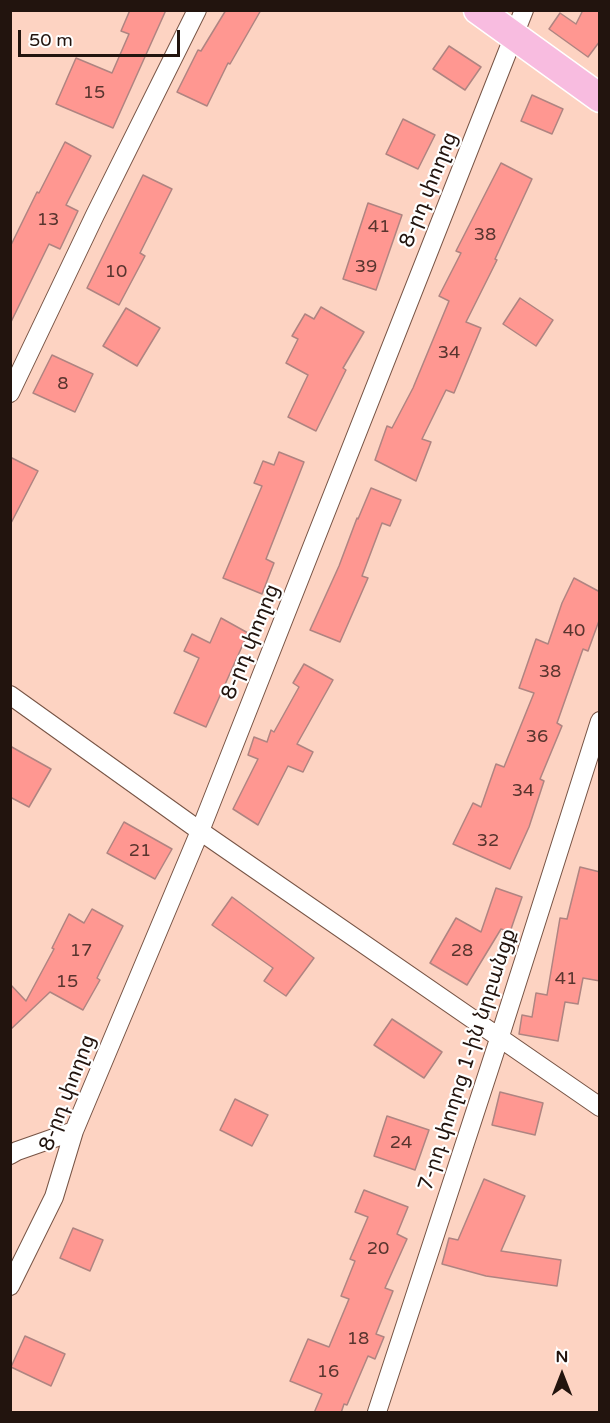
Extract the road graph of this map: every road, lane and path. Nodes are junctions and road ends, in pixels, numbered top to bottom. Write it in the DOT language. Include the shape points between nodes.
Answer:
graph roads {
  1 [pos="197,10"];
  2 [pos="478,10"];
  3 [pos="519,23"];
  4 [pos="600,98"];
  5 [pos="10,393"];
  6 [pos="10,695"];
  7 [pos="600,721"];
  8 [pos="200,831"];
  9 [pos="500,1036"];
  10 [pos="600,1107"];
  11 [pos="74,1131"];
  12 [pos="10,1155"];
  13 [pos="10,1286"];
  14 [pos="377,1413"];
  1 -- 5 [label="street"];
  2 -- 3 [label="main road"];
  3 -- 4 [label="main road"];
  3 -- 8 [label="street, 8-րդ փողոց"];
  6 -- 8 [label="street"];
  7 -- 9 [label="street, 7-րդ փողոց 1-ին նրբանցք"];
  8 -- 9 [label="street"];
  8 -- 11 [label="street, 8-րդ փողոց"];
  9 -- 10 [label="street"];
  9 -- 14 [label="street, 7-րդ փողոց 1-ին նրբանցք"];
  11 -- 12 [label="street"];
  11 -- 13 [label="street, 8-րդ փողոց" via="54,1197"];
}
